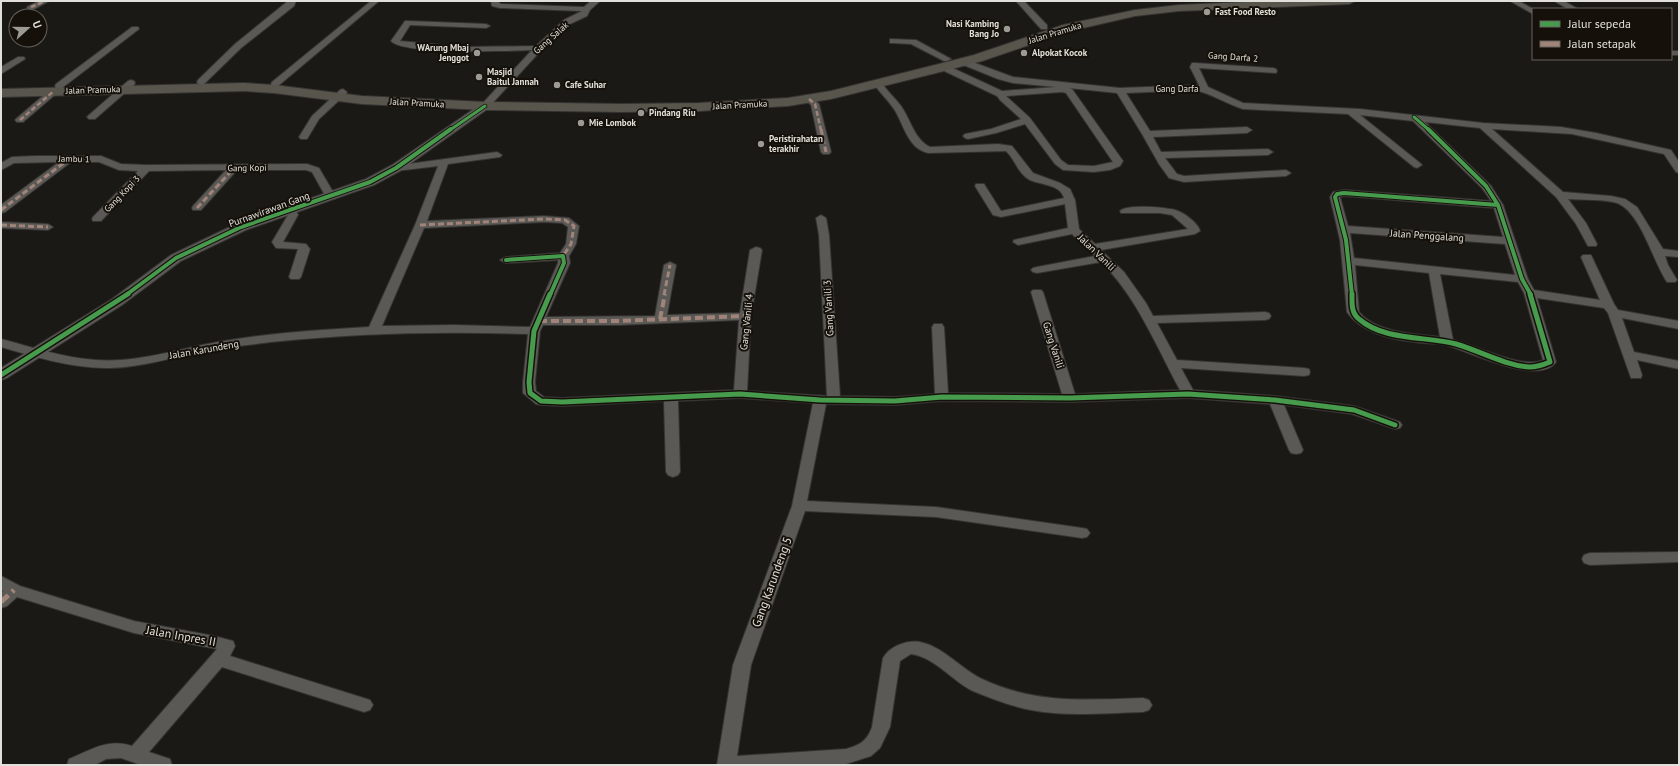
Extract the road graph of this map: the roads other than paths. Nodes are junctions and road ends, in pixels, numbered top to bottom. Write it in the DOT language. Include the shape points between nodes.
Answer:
graph roads {
  1 [pos="45,1"];
  2 [pos="292,1"];
  3 [pos="375,1"];
  4 [pos="495,1"];
  5 [pos="596,1"];
  6 [pos="1020,1"];
  7 [pos="1230,1"];
  8 [pos="1349,1"];
  9 [pos="1514,1"];
  10 [pos="1558,1"];
  11 [pos="1176,6"];
  12 [pos="31,7"];
  13 [pos="1572,8"];
  14 [pos="586,10"];
  15 [pos="1131,11"];
  16 [pos="1532,11"];
  17 [pos="486,26"];
  18 [pos="1044,27"];
  19 [pos="135,29"];
  20 [pos="894,41"];
  21 [pos="538,48"];
  22 [pos="21,59"];
  23 [pos="964,62"];
  24 [pos="945,63"];
  25 [pos="2,70"];
  26 [pos="1273,71"];
  27 [pos="200,82"];
  28 [pos="274,84"];
  29 [pos="878,84"];
  30 [pos="129,86"];
  31 [pos="1,88"];
  32 [pos="56,88"];
  33 [pos="1204,89"];
  34 [pos="1120,91"];
  35 [pos="1,93"];
  36 [pos="340,94"];
  37 [pos="1001,94"];
  38 [pos="809,100"];
  39 [pos="488,103"];
  40 [pos="699,105"];
  41 [pos="1351,112"];
  42 [pos="92,117"];
  43 [pos="1414,117"];
  44 [pos="20,120"];
  45 [pos="1027,120"];
  46 [pos="1483,126"];
  47 [pos="1247,130"];
  48 [pos="1147,134"];
  49 [pos="968,136"];
  50 [pos="304,137"];
  51 [pos="826,152"];
  52 [pos="1268,152"];
  53 [pos="1668,152"];
  54 [pos="1679,153"];
  55 [pos="497,154"];
  56 [pos="1159,155"];
  57 [pos="69,159"];
  58 [pos="1,160"];
  59 [pos="12,160"];
  60 [pos="444,162"];
  61 [pos="1417,165"];
  62 [pos="1,167"];
  63 [pos="146,168"];
  64 [pos="234,168"];
  65 [pos="396,168"];
  66 [pos="1679,170"];
  67 [pos="1286,173"];
  68 [pos="980,186"];
  69 [pos="1560,195"];
  70 [pos="331,197"];
  71 [pos="1070,200"];
  72 [pos="1498,205"];
  73 [pos="197,208"];
  74 [pos="1,210"];
  75 [pos="291,210"];
  76 [pos="1125,211"];
  77 [pos="821,218"];
  78 [pos="97,219"];
  79 [pos="420,225"];
  80 [pos="3,227"];
  81 [pos="48,227"];
  82 [pos="1344,229"];
  83 [pos="1074,230"];
  84 [pos="1510,241"];
  85 [pos="1018,242"];
  86 [pos="1592,244"];
  87 [pos="1092,248"];
  88 [pos="756,250"];
  89 [pos="1658,252"];
  90 [pos="1679,254"];
  91 [pos="563,256"];
  92 [pos="1587,257"];
  93 [pos="1102,258"];
  94 [pos="506,260"];
  95 [pos="1349,261"];
  96 [pos="670,265"];
  97 [pos="1037,270"];
  98 [pos="1434,271"];
  99 [pos="295,277"];
  100 [pos="1522,279"];
  101 [pos="1671,280"];
  102 [pos="1037,292"];
  103 [pos="1530,293"];
  104 [pos="1611,309"];
  105 [pos="745,316"];
  106 [pos="1265,316"];
  107 [pos="660,319"];
  108 [pos="1149,320"];
  109 [pos="1679,325"];
  110 [pos="537,326"];
  111 [pos="938,327"];
  112 [pos="374,330"];
  113 [pos="1447,342"];
  114 [pos="1,343"];
  115 [pos="35,353"];
  116 [pos="1629,355"];
  117 [pos="1172,364"];
  118 [pos="1679,365"];
  119 [pos="1304,372"];
  120 [pos="1,375"];
  121 [pos="1636,375"];
  122 [pos="740,394"];
  123 [pos="1188,394"];
  124 [pos="671,397"];
  125 [pos="942,397"];
  126 [pos="1070,398"];
  127 [pos="827,400"];
  128 [pos="1275,400"];
  129 [pos="1395,425"];
  130 [pos="1296,450"];
  131 [pos="673,472"];
  132 [pos="799,506"];
  133 [pos="1082,533"];
  134 [pos="1679,557"];
  135 [pos="1590,559"];
  136 [pos="8,586"];
  137 [pos="1,602"];
  138 [pos="218,659"];
  139 [pos="364,705"];
  140 [pos="1143,705"];
  141 [pos="136,755"];
  142 [pos="726,764"];
  143 [pos="76,765"];
  144 [pos="163,765"];
  1 -- 12 [label="street"];
  2 -- 27 [label="street" via="292,4 238,46"];
  3 -- 28 [label="street"];
  4 -- 14 [label="street" via="495,4 500,6"];
  5 -- 14 [label="street, Gang Salak"];
  6 -- 18 [label="street"];
  7 -- 11 [label="main road, Jalan Pramuka"];
  8 -- 11 [label="main road, Jalan Pramuka"];
  9 -- 16 [label="street"];
  10 -- 13 [label="street"];
  11 -- 15 [label="main road, Jalan Pramuka"];
  14 -- 21 [label="street, Gang Salak" via="584,14 567,22"];
  15 -- 18 [label="main road, Jalan Pramuka"];
  15 -- 23 [label="main road, Jalan Pramuka" via="1067,28"];
  17 -- 21 [label="street" via="408,23 395,41 406,46"];
  18 -- 24 [label="main road, Jalan Pramuka"];
  19 -- 32 [label="street"];
  20 -- 24 [label="street" via="913,42"];
  21 -- 39 [label="street, Gang Salak"];
  22 -- 25 [label="street"];
  23 -- 24 [label="main road, Jalan Pramuka"];
  23 -- 34 [label="street, Gang Darfa" via="1013,80"];
  24 -- 29 [label="main road, Jalan Pramuka"];
  24 -- 37 [label="street"];
  24 -- 40 [label="main road, Jalan Pramuka" via="803,94"];
  26 -- 33 [label="street, Gang Darfa 2" via="1195,65"];
  27 -- 28 [label="main road, Jalan Pramuka"];
  27 -- 30 [label="main road, Jalan Pramuka"];
  28 -- 36 [label="main road, Jalan Pramuka"];
  29 -- 38 [label="main road, Jalan Pramuka"];
  29 -- 71 [label="street" via="898,108 913,138 922,148 1009,148 1030,176 1063,188"];
  30 -- 32 [label="main road, Jalan Pramuka"];
  30 -- 36 [label="main road, Jalan Pramuka" via="244,87"];
  30 -- 42 [label="street"];
  31 -- 32 [label="main road, Jalan Pramuka"];
  32 -- 35 [label="main road, Jalan Pramuka"];
  32 -- 44 [label="street"];
  33 -- 34 [label="street, Gang Darfa" via="1194,87"];
  33 -- 41 [label="street, Gang Darfa" via="1243,106"];
  34 -- 48 [label="street"];
  36 -- 39 [label="main road, Jalan Pramuka"];
  36 -- 50 [label="street" via="315,118"];
  37 -- 45 [label="street"];
  37 -- 45 [label="street" via="1055,88 1069,91 1118,161 1117,164 1094,169 1066,168 1058,162"];
  38 -- 40 [label="main road, Jalan Pramuka"];
  38 -- 51 [label="street" via="814,104"];
  39 -- 40 [label="main road, Jalan Pramuka"];
  39 -- 65 [label="street, Purnawirawan Gang"];
  41 -- 43 [label="street, Gang Darfa"];
  41 -- 61 [label="street"];
  43 -- 46 [label="street, Gang Darfa"];
  43 -- 72 [label="street" via="1486,186"];
  45 -- 49 [label="street"];
  46 -- 53 [label="street, Gang Darfa" via="1571,131"];
  46 -- 69 [label="street"];
  47 -- 48 [label="street"];
  48 -- 56 [label="street"];
  52 -- 56 [label="street"];
  53 -- 54 [label="street, Gang Darfa"];
  53 -- 66 [label="street"];
  55 -- 60 [label="street"];
  56 -- 67 [label="street" via="1171,174 1180,178"];
  57 -- 59 [label="street, Jambu 1"];
  57 -- 63 [label="street, Jambu 1" via="101,159 119,167"];
  57 -- 74 [label="street"];
  58 -- 59 [label="street, Jambu 1"];
  59 -- 62 [label="street"];
  60 -- 65 [label="street"];
  60 -- 79 [label="street"];
  63 -- 64 [label="street, Gang Kopi"];
  63 -- 78 [label="street, Gang Kopi 3"];
  64 -- 70 [label="street, Gang Kopi" via="307,167 316,170"];
  64 -- 73 [label="street"];
  65 -- 70 [label="street, Purnawirawan Gang" via="370,182"];
  68 -- 71 [label="street" via="997,213 1001,214"];
  69 -- 86 [label="street"];
  69 -- 89 [label="street" via="1603,197 1627,204 1633,209"];
  70 -- 75 [label="street, Purnawirawan Gang"];
  71 -- 83 [label="street, Jalan Vanili"];
  72 -- 82 [label="street" via="1340,193 1335,197"];
  72 -- 84 [label="street"];
  75 -- 99 [label="street" via="293,214 277,242 280,246 298,244 304,249"];
  75 -- 115 [label="street, Purnawirawan Gang" via="241,227 176,258 117,302"];
  76 -- 87 [label="street" via="1175,212 1195,231"];
  77 -- 127 [label="street, Gang Vanili 3" via="824,235"];
  79 -- 91 [label="street" via="565,220 574,226 571,244"];
  79 -- 112 [label="street"];
  80 -- 81 [label="street"];
  82 -- 84 [label="street, Jalan Penggalang"];
  82 -- 95 [label="street"];
  83 -- 85 [label="street"];
  83 -- 87 [label="street, Jalan Vanili"];
  84 -- 100 [label="street"];
  87 -- 93 [label="street, Jalan Vanili"];
  88 -- 105 [label="street, Gang Vanili 4"];
  89 -- 90 [label="street"];
  89 -- 101 [label="street" via="1662,266"];
  91 -- 94 [label="street"];
  91 -- 110 [label="street" via="564,262"];
  92 -- 104 [label="street"];
  93 -- 97 [label="street"];
  93 -- 108 [label="street, Jalan Vanili" via="1120,274"];
  95 -- 98 [label="street"];
  95 -- 113 [label="street" via="1353,312 1356,317 1365,324 1395,335"];
  96 -- 107 [label="street"];
  98 -- 100 [label="street"];
  98 -- 113 [label="street"];
  100 -- 103 [label="street"];
  102 -- 126 [label="street, Gang Vanili"];
  103 -- 104 [label="street"];
  103 -- 113 [label="street" via="1550,362 1546,365 1532,367 1515,364"];
  104 -- 109 [label="street"];
  104 -- 116 [label="street"];
  105 -- 107 [label="street, Jalan Karundeng"];
  105 -- 122 [label="street, Gang Vanili 4"];
  106 -- 108 [label="street"];
  107 -- 110 [label="street, Jalan Karundeng"];
  108 -- 117 [label="street, Jalan Vanili"];
  110 -- 112 [label="street, Jalan Karundeng" via="497,329"];
  110 -- 124 [label="street" via="529,382 530,393 541,401"];
  111 -- 125 [label="street"];
  112 -- 115 [label="street, Jalan Karundeng" via="220,345 112,364 95,364"];
  114 -- 115 [label="street, Jalan Karundeng"];
  115 -- 120 [label="street, Purnawirawan Gang"];
  116 -- 118 [label="street"];
  116 -- 121 [label="street"];
  117 -- 119 [label="street"];
  117 -- 123 [label="street, Jalan Vanili"];
  122 -- 124 [label="street"];
  122 -- 127 [label="street"];
  123 -- 126 [label="street"];
  123 -- 128 [label="street"];
  124 -- 131 [label="street"];
  125 -- 126 [label="street"];
  125 -- 127 [label="street" via="895,401"];
  127 -- 132 [label="street, Gang Karundeng 5"];
  128 -- 129 [label="street" via="1354,410"];
  128 -- 130 [label="street"];
  132 -- 133 [label="street" via="936,512"];
  132 -- 142 [label="street, Gang Karundeng 5" via="742,665"];
  134 -- 135 [label="street"];
  136 -- 137 [label="street"];
  136 -- 138 [label="street, Jalan Inpres II" via="134,627 223,644 226,648"];
  138 -- 139 [label="street"];
  138 -- 141 [label="street, Jalan Inpres II"];
  140 -- 142 [label="street" via="1041,706 1006,697 966,678 923,648 909,647 892,658 882,724 874,743 868,749 846,757"];
  141 -- 143 [label="street" via="121,750 104,752"];
  141 -- 144 [label="street"];
}
